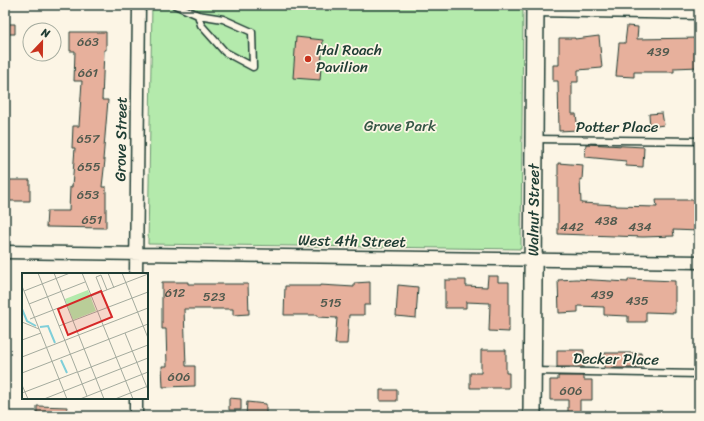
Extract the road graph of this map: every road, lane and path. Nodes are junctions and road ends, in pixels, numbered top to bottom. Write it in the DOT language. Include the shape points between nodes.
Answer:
graph roads {
  1 [pos="139,5"];
  2 [pos="175,5"];
  3 [pos="535,7"];
  4 [pos="699,13"];
  5 [pos="198,15"];
  6 [pos="535,139"];
  7 [pos="699,140"];
  8 [pos="5,252"];
  9 [pos="136,254"];
  10 [pos="533,259"];
  11 [pos="699,262"];
  12 [pos="136,273"];
  13 [pos="533,371"];
  14 [pos="699,374"];
  15 [pos="136,399"];
  16 [pos="136,416"];
  17 [pos="532,416"];
  1 -- 9 [label="street, Grove Street"];
  2 -- 5 [label="lane"];
  3 -- 4 [label="street"];
  3 -- 6 [label="street, Walnut Street"];
  5 -- 5 [label="lane" via="224,19 252,32 254,67 225,52 201,25"];
  6 -- 7 [label="lane, Potter Place"];
  6 -- 10 [label="street, Walnut Street"];
  8 -- 9 [label="street, West 4th Street"];
  9 -- 10 [label="street, West 4th Street"];
  9 -- 12 [label="street, Grove Street"];
  10 -- 11 [label="street, West 4th Street"];
  10 -- 13 [label="street, Walnut Street"];
  13 -- 14 [label="lane, Decker Place"];
  13 -- 17 [label="street, Walnut Street"];
  15 -- 16 [label="street"];
}
